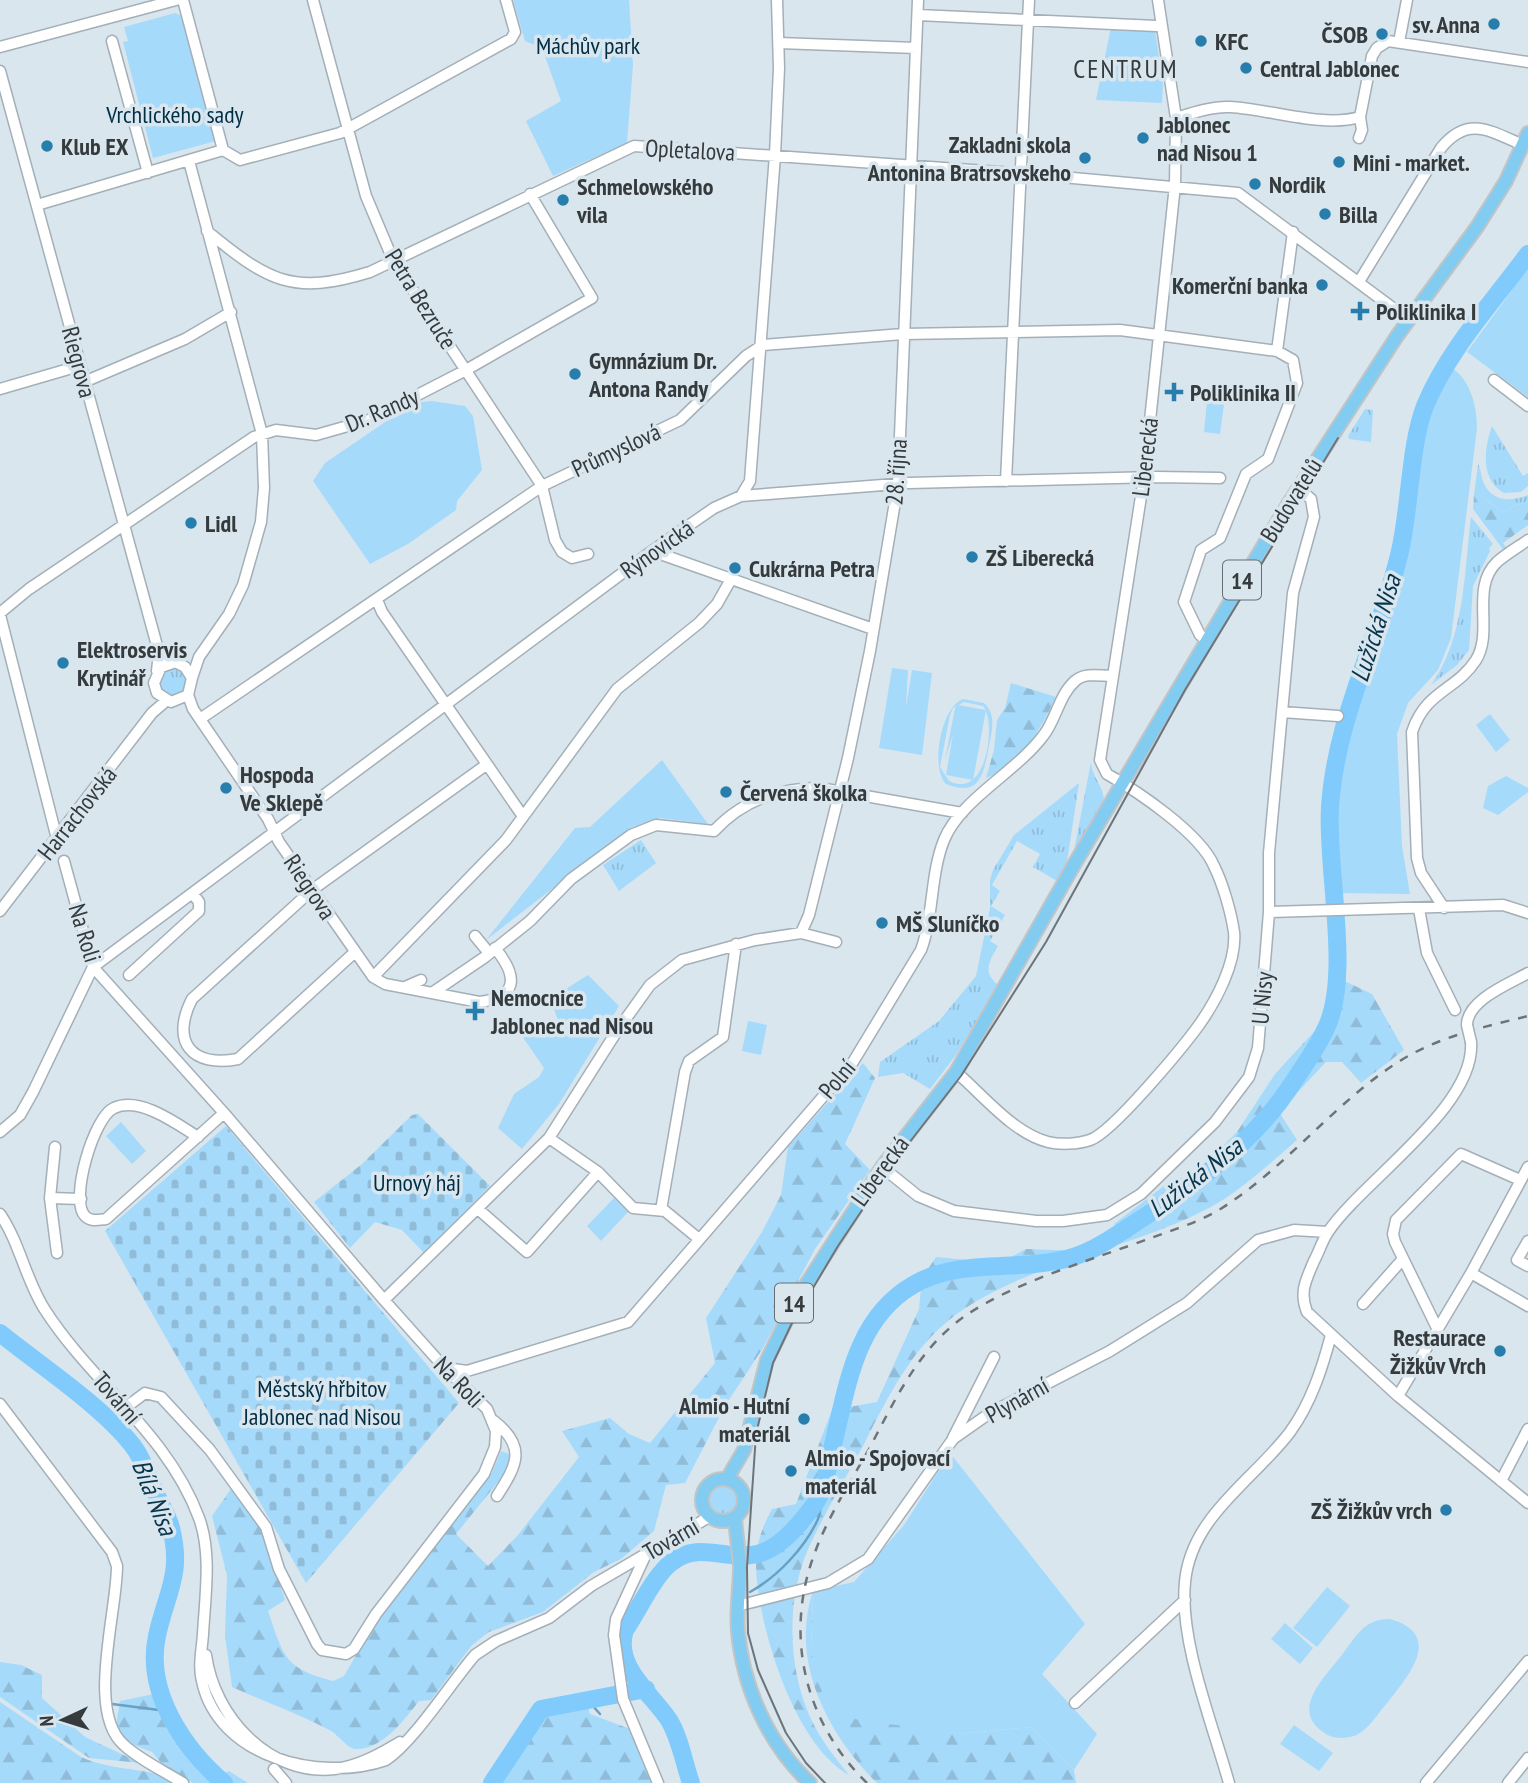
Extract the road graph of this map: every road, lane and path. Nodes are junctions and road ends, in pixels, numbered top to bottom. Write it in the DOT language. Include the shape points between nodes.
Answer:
graph roads {
  1 [pos="176,0"];
  2 [pos="183,0"];
  3 [pos="313,0"];
  4 [pos="506,0"];
  5 [pos="777,0"];
  6 [pos="918,0"];
  7 [pos="1029,0"];
  8 [pos="1158,0"];
  9 [pos="1407,0"];
  10 [pos="144,4"];
  11 [pos="918,15"];
  12 [pos="1029,20"];
  13 [pos="1156,26"];
  14 [pos="112,41"];
  15 [pos="1393,41"];
  16 [pos="779,43"];
  17 [pos="0,47"];
  18 [pos="916,48"];
  19 [pos="1528,62"];
  20 [pos="0,71"];
  21 [pos="1360,117"];
  22 [pos="1176,118"];
  23 [pos="347,126"];
  24 [pos="1359,138"];
  25 [pos="1525,139"];
  26 [pos="223,150"];
  27 [pos="775,155"];
  28 [pos="189,161"];
  29 [pos="912,165"];
  30 [pos="148,173"];
  31 [pos="1022,173"];
  32 [pos="1175,185"];
  33 [pos="530,194"];
  34 [pos="37,205"];
  35 [pos="207,231"];
  36 [pos="1293,232"];
  37 [pos="393,260"];
  38 [pos="1360,280"];
  39 [pos="230,312"];
  40 [pos="1409,320"];
  41 [pos="1013,332"];
  42 [pos="903,334"];
  43 [pos="1160,334"];
  44 [pos="763,345"];
  45 [pos="1277,351"];
  46 [pos="79,366"];
  47 [pos="466,370"];
  48 [pos="1494,380"];
  49 [pos="84,382"];
  50 [pos="0,388"];
  51 [pos="1528,406"];
  52 [pos="262,434"];
  53 [pos="1144,477"];
  54 [pos="1220,478"];
  55 [pos="1006,481"];
  56 [pos="898,484"];
  57 [pos="542,485"];
  58 [pos="1298,488"];
  59 [pos="741,496"];
  60 [pos="123,525"];
  61 [pos="1528,540"];
  62 [pos="652,551"];
  63 [pos="588,554"];
  64 [pos="730,580"];
  65 [pos="377,600"];
  66 [pos="0,614"];
  67 [pos="873,629"];
  68 [pos="1207,640"];
  69 [pos="159,653"];
  70 [pos="199,657"];
  71 [pos="176,663"];
  72 [pos="157,671"];
  73 [pos="1111,676"];
  74 [pos="192,678"];
  75 [pos="157,694"];
  76 [pos="188,695"];
  77 [pos="166,701"];
  78 [pos="177,702"];
  79 [pos="446,704"];
  80 [pos="193,709"];
  81 [pos="1282,712"];
  82 [pos="152,713"];
  83 [pos="1338,716"];
  84 [pos="200,719"];
  85 [pos="486,765"];
  86 [pos="1122,783"];
  87 [pos="820,788"];
  88 [pos="781,790"];
  89 [pos="840,791"];
  90 [pos="962,813"];
  91 [pos="522,815"];
  92 [pos="274,832"];
  93 [pos="57,839"];
  94 [pos="64,861"];
  95 [pos="312,890"];
  96 [pos="192,894"];
  97 [pos="1053,902"];
  98 [pos="1444,908"];
  99 [pos="1419,909"];
  100 [pos="0,911"];
  101 [pos="1269,912"];
  102 [pos="1528,913"];
  103 [pos="801,933"];
  104 [pos="475,936"];
  105 [pos="836,942"];
  106 [pos="736,944"];
  107 [pos="492,951"];
  108 [pos="355,952"];
  109 [pos="93,967"];
  110 [pos="1528,973"];
  111 [pos="129,975"];
  112 [pos="373,977"];
  113 [pos="421,980"];
  114 [pos="404,987"];
  115 [pos="432,993"];
  116 [pos="1455,1010"];
  117 [pos="956,1072"];
  118 [pos="224,1113"];
  119 [pos="0,1132"];
  120 [pos="198,1137"];
  121 [pos="549,1138"];
  122 [pos="55,1147"];
  123 [pos="882,1167"];
  124 [pos="1528,1167"];
  125 [pos="598,1172"];
  126 [pos="1520,1181"];
  127 [pos="50,1198"];
  128 [pos="81,1199"];
  129 [pos="478,1209"];
  130 [pos="662,1210"];
  131 [pos="0,1214"];
  132 [pos="1328,1232"];
  133 [pos="699,1239"];
  134 [pos="1528,1241"];
  135 [pos="57,1254"];
  136 [pos="1402,1260"];
  137 [pos="1528,1266"];
  138 [pos="1471,1273"];
  139 [pos="383,1300"];
  140 [pos="1363,1304"];
  141 [pos="1528,1306"];
  142 [pos="1437,1328"];
  143 [pos="1331,1335"];
  144 [pos="994,1357"];
  145 [pos="443,1366"];
  146 [pos="1398,1396"];
  147 [pos="0,1404"];
  148 [pos="125,1408"];
  149 [pos="493,1420"];
  150 [pos="1528,1429"];
  151 [pos="953,1438"];
  152 [pos="1501,1481"];
  153 [pos="732,1482"];
  154 [pos="497,1496"];
  155 [pos="1528,1503"];
  156 [pos="707,1514"];
  157 [pos="729,1520"];
  158 [pos="647,1552"];
  159 [pos="1185,1600"];
  160 [pos="737,1606"];
  161 [pos="203,1633"];
  162 [pos="1528,1661"];
  163 [pos="1075,1703"];
  164 [pos="406,1739"];
  165 [pos="1528,1758"];
  166 [pos="294,1764"];
  167 [pos="271,1766"];
  168 [pos="317,1769"];
  169 [pos="353,1775"];
  170 [pos="307,1780"];
  171 [pos="330,1782"];
  172 [pos="183,1783"];
  173 [pos="286,1783"];
  174 [pos="658,1783"];
  175 [pos="810,1783"];
  176 [pos="1229,1783"];
  177 [pos="1426,1783"];
  178 [pos="1508,1783"];
  1 -- 10 [label="street"];
  2 -- 26 [label="street"];
  3 -- 23 [label="street, Petra Bezruče"];
  4 -- 23 [label="street" via="515,32 511,39"];
  5 -- 16 [label="street"];
  6 -- 11 [label="street, 28. října"];
  7 -- 12 [label="street"];
  8 -- 22 [label="street, Liberecká"];
  9 -- 15 [label="street"];
  10 -- 17 [label="street"];
  11 -- 12 [label="street"];
  11 -- 18 [label="street, 28. října"];
  12 -- 13 [label="street"];
  12 -- 31 [label="street"];
  14 -- 30 [label="street"];
  15 -- 19 [label="street"];
  15 -- 21 [label="street" via="1377,48 1372,56"];
  16 -- 18 [label="street"];
  16 -- 27 [label="street"];
  18 -- 29 [label="street, 28. října"];
  20 -- 34 [label="street, Riegrova"];
  21 -- 22 [label="street" via="1328,120 1227,107"];
  21 -- 24 [label="street"];
  22 -- 32 [label="street, Liberecká"];
  23 -- 26 [label="street" via="340,132 240,160"];
  23 -- 37 [label="street, Petra Bezruče" via="366,196"];
  25 -- 38 [label="street, Budovatelů" via="1479,128 1455,133 1441,148"];
  25 -- 40 [label="main road, Budovatelů / 14" via="1477,227"];
  26 -- 28 [label="street"];
  27 -- 29 [label="street, Opletalova"];
  27 -- 33 [label="street, Opletalova" via="634,146"];
  27 -- 44 [label="street"];
  28 -- 30 [label="street"];
  28 -- 35 [label="street"];
  29 -- 31 [label="street, Opletalova"];
  29 -- 42 [label="street, 28. října"];
  30 -- 34 [label="street"];
  31 -- 32 [label="street, Opletalova"];
  31 -- 41 [label="street"];
  32 -- 36 [label="street, Opletalova" via="1238,193"];
  32 -- 43 [label="street, Liberecká"];
  33 -- 37 [label="street, Opletalova"];
  33 -- 47 [label="street, Dr. Randy" via="592,298"];
  34 -- 46 [label="street, Riegrova"];
  35 -- 37 [label="street, Opletalova" via="265,273 293,284 337,282"];
  35 -- 39 [label="street"];
  36 -- 38 [label="street, Opletalova"];
  36 -- 45 [label="street"];
  37 -- 47 [label="street, Petra Bezruče"];
  38 -- 40 [label="street, Opletalova"];
  39 -- 49 [label="street" via="185,339"];
  39 -- 52 [label="street"];
  40 -- 58 [label="main road, Budovatelů / 14"];
  41 -- 42 [label="street"];
  41 -- 43 [label="street"];
  41 -- 55 [label="street"];
  42 -- 44 [label="street"];
  42 -- 56 [label="street, 28. října"];
  43 -- 45 [label="street"];
  43 -- 53 [label="street, Liberecká"];
  44 -- 57 [label="street, Průmyslová" via="681,420 600,462"];
  44 -- 59 [label="street" via="749,488"];
  45 -- 68 [label="street" via="1293,360 1297,383 1268,459 1246,474 1220,538 1201,550 1184,602"];
  46 -- 49 [label="street, Riegrova"];
  46 -- 50 [label="street"];
  47 -- 52 [label="street, Dr. Randy" via="369,420 316,435 276,430"];
  47 -- 57 [label="street, Petra Bezruče"];
  48 -- 51 [label="street"];
  49 -- 60 [label="street, Riegrova"];
  52 -- 60 [label="street"];
  52 -- 70 [label="street" via="264,503 254,553 229,614"];
  53 -- 54 [label="street, Rýnovická"];
  53 -- 55 [label="street, Rýnovická"];
  53 -- 73 [label="street, Liberecká"];
  55 -- 56 [label="street, Rýnovická"];
  56 -- 59 [label="street, Rýnovická"];
  56 -- 67 [label="street, 28. října"];
  57 -- 63 [label="street, Petra Bezruče" via="562,552 572,558"];
  57 -- 65 [label="street, Průmyslová"];
  58 -- 68 [label="main road, Budovatelů / 14"];
  58 -- 81 [label="street, U Nisy" via="1311,499 1314,517 1293,593"];
  59 -- 62 [label="street, Rýnovická"];
  60 -- 66 [label="street"];
  60 -- 69 [label="street, Riegrova"];
  61 -- 98 [label="street" via="1489,573 1483,590 1483,641 1476,660 1427,702 1412,732 1418,858 1421,873"];
  62 -- 64 [label="street"];
  62 -- 79 [label="street, Rýnovická"];
  64 -- 67 [label="street"];
  64 -- 91 [label="street" via="699,623 617,689"];
  65 -- 79 [label="street"];
  65 -- 84 [label="street, Průmyslová"];
  66 -- 93 [label="street"];
  67 -- 89 [label="street, 28. října"];
  68 -- 86 [label="main road, Budovatelů / 14"];
  69 -- 71 [label="street"];
  69 -- 72 [label="street, Riegrova"];
  70 -- 71 [label="street"];
  70 -- 74 [label="street"];
  71 -- 72 [label="street"];
  71 -- 74 [label="street"];
  72 -- 75 [label="street, Riegrova" via="153,682"];
  73 -- 86 [label="street, Liberecká" via="1100,760 1107,774"];
  73 -- 90 [label="street, Polní" via="1077,678 1045,735"];
  74 -- 76 [label="street"];
  75 -- 77 [label="street"];
  75 -- 82 [label="street, Harrachovská"];
  76 -- 78 [label="street"];
  76 -- 80 [label="street, Riegrova"];
  77 -- 78 [label="street"];
  77 -- 82 [label="street, Harrachovská"];
  78 -- 80 [label="street"];
  79 -- 85 [label="street"];
  79 -- 92 [label="street, Rýnovická"];
  80 -- 84 [label="street, Riegrova"];
  81 -- 83 [label="street"];
  81 -- 101 [label="street, U Nisy" via="1269,853"];
  82 -- 93 [label="street, Harrachovská"];
  84 -- 92 [label="street, Riegrova"];
  85 -- 91 [label="street"];
  85 -- 95 [label="street"];
  86 -- 97 [label="main road, Budovatelů / 14"];
  86 -- 117 [label="street" via="1194,838 1214,864 1234,931 1233,951 1199,1025 1113,1124 1092,1140 1073,1144 1049,1142 1026,1133"];
  87 -- 88 [label="street"];
  87 -- 88 [label="street" via="802,793"];
  87 -- 89 [label="street"];
  88 -- 107 [label="street" via="746,804 714,831 656,825 632,835 571,879"];
  89 -- 90 [label="street"];
  89 -- 103 [label="street, 28. října"];
  90 -- 133 [label="street, Polní" via="938,856 921,950 865,1045"];
  91 -- 112 [label="street" via="506,840"];
  92 -- 95 [label="street, Riegrova"];
  92 -- 96 [label="street, Rýnovická"];
  93 -- 100 [label="street, Harrachovská"];
  94 -- 109 [label="street, Na Roli"];
  95 -- 108 [label="street, Riegrova"];
  95 -- 108 [label="street" via="192,999 183,1017 185,1044 206,1060 238,1059"];
  96 -- 109 [label="street, Rýnovická"];
  96 -- 111 [label="street" via="199,911"];
  97 -- 117 [label="main road, Liberecká / 14"];
  98 -- 99 [label="street"];
  98 -- 102 [label="street" via="1513,906"];
  99 -- 101 [label="street"];
  99 -- 116 [label="street" via="1427,953"];
  101 -- 123 [label="street, U Nisy" via="1258,1048 1249,1077 1215,1122 1123,1207 1091,1219 1063,1222 954,1211 918,1196"];
  103 -- 105 [label="street"];
  103 -- 106 [label="street"];
  104 -- 107 [label="street"];
  106 -- 121 [label="street" via="682,960 650,985"];
  106 -- 130 [label="street" via="723,1037 690,1061 685,1072"];
  107 -- 115 [label="street"];
  107 -- 115 [label="street" via="509,965 511,986 500,997 472,1001"];
  108 -- 112 [label="street, Riegrova"];
  109 -- 118 [label="street, Na Roli"];
  109 -- 119 [label="street, Rýnovická" via="26,1104"];
  110 -- 132 [label="street, bridge" via="1469,1013 1472,1053 1449,1102"];
  112 -- 114 [label="street"];
  113 -- 114 [label="street"];
  114 -- 115 [label="street"];
  117 -- 123 [label="main road, Liberecká / 14"];
  118 -- 120 [label="street"];
  118 -- 139 [label="street, Na Roli"];
  120 -- 128 [label="street" via="106,1219 95,1221 85,1216"];
  120 -- 128 [label="street" via="170,1119 134,1106 114,1108 91,1142"];
  121 -- 125 [label="street"];
  121 -- 129 [label="street"];
  122 -- 127 [label="street"];
  123 -- 153 [label="main road, Liberecká / 14" via="778,1332"];
  124 -- 126 [label="street"];
  125 -- 129 [label="street" via="527,1252"];
  125 -- 130 [label="street" via="633,1208"];
  126 -- 136 [label="street" via="1466,1154 1454,1158 1396,1220 1393,1234"];
  126 -- 138 [label="street"];
  127 -- 128 [label="street"];
  127 -- 135 [label="street"];
  129 -- 139 [label="street"];
  130 -- 133 [label="street"];
  131 -- 148 [label="street, Tovární" via="44,1309"];
  132 -- 143 [label="street" via="1302,1298 1307,1312"];
  132 -- 151 [label="street, Plynární" via="1294,1230 1258,1240 1187,1303"];
  133 -- 145 [label="street, Polní" via="628,1322 467,1371"];
  134 -- 137 [label="street" via="1517,1260"];
  136 -- 140 [label="street"];
  136 -- 142 [label="street"];
  138 -- 141 [label="street"];
  138 -- 142 [label="street"];
  139 -- 145 [label="street, Na Roli"];
  142 -- 146 [label="street"];
  143 -- 146 [label="street"];
  143 -- 159 [label="street" via="1318,1382 1290,1432 1231,1492 1205,1528 1191,1556"];
  144 -- 151 [label="street"];
  145 -- 149 [label="street, Na Roli"];
  146 -- 152 [label="street"];
  147 -- 172 [label="street" via="112,1552 117,1566 105,1692 107,1721 124,1746"];
  148 -- 149 [label="street, Na Roli" via="152,1393 184,1419 266,1527 282,1578 317,1644 322,1650 346,1654 484,1474 495,1447"];
  148 -- 161 [label="street, Tovární" via="176,1470 198,1518 205,1550"];
  149 -- 154 [label="street" via="506,1430 516,1449 514,1467"];
  150 -- 152 [label="street"];
  151 -- 160 [label="street, Plynární" via="868,1559 828,1583"];
  152 -- 155 [label="street"];
  153 -- 156 [label="main road, Liberecká / 14" via="715,1480 705,1488 702,1500"];
  153 -- 157 [label="main road, Liberecká / 14" via="744,1502"];
  156 -- 157 [label="main road"];
  156 -- 158 [label="street, Tovární"];
  157 -- 160 [label="main road, Liberecká / 14" via="740,1566"];
  158 -- 164 [label="street, Tovární" via="549,1618 475,1655"];
  158 -- 174 [label="street" via="614,1625 623,1699"];
  159 -- 163 [label="street"];
  159 -- 176 [label="street" via="1189,1641"];
  160 -- 175 [label="main road, Liberecká / 14" via="740,1650 754,1699 774,1739"];
  161 -- 166 [label="street, Tovární" via="208,1676 226,1713 251,1741"];
  161 -- 167 [label="street, Tovární" via="202,1682 217,1717 242,1748"];
  162 -- 177 [label="street"];
  164 -- 168 [label="street, Tovární" via="349,1766"];
  164 -- 169 [label="street, Tovární" via="386,1760"];
  165 -- 178 [label="street"];
  166 -- 168 [label="street, Tovární"];
  166 -- 170 [label="street"];
  167 -- 170 [label="street, Tovární"];
  167 -- 173 [label="street"];
  168 -- 170 [label="street"];
  169 -- 170 [label="street, Tovární"];
  169 -- 171 [label="street"];
}
